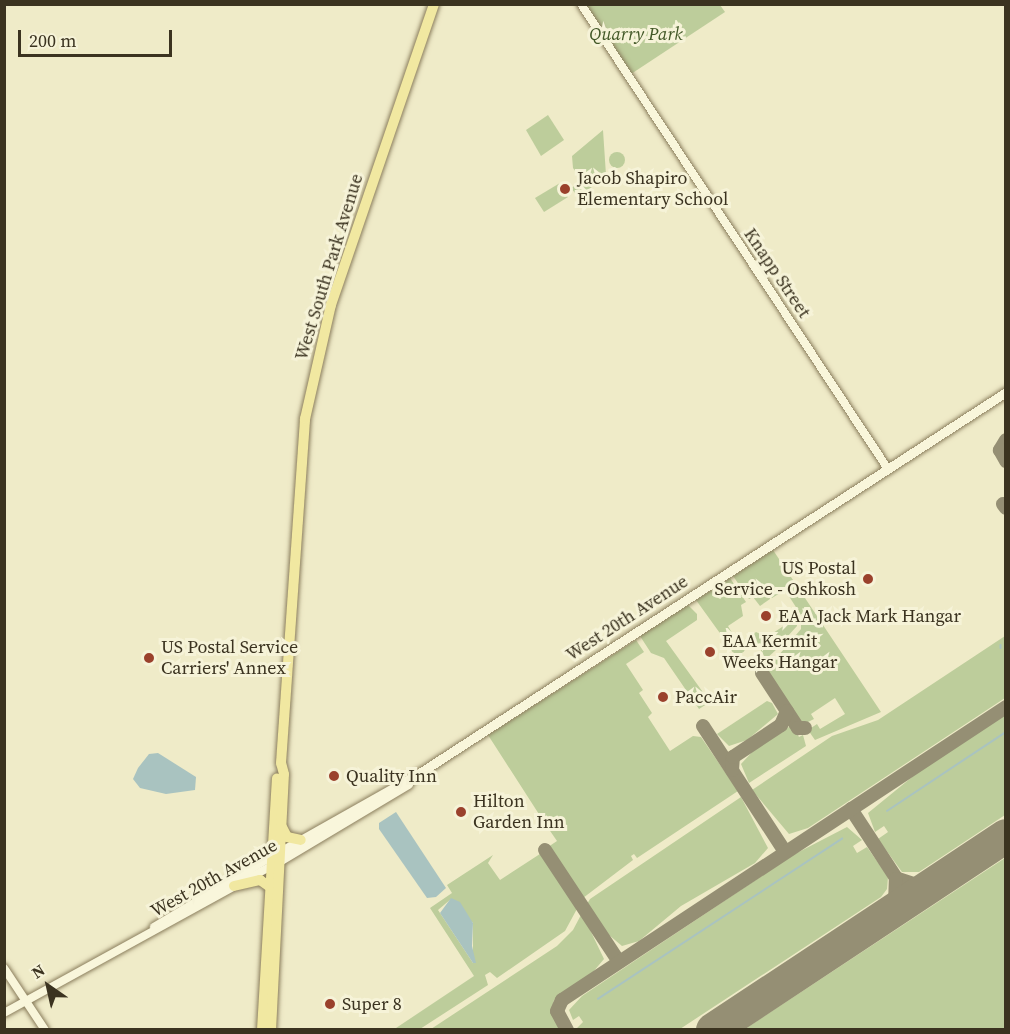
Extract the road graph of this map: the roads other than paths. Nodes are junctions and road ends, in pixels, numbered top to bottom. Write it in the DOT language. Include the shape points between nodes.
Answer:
graph roads {
  1 [pos="434,4"];
  2 [pos="581,4"];
  3 [pos="1005,392"];
  4 [pos="888,469"];
  5 [pos="281,763"];
  6 [pos="418,774"];
  7 [pos="282,826"];
  8 [pos="301,840"];
  9 [pos="276,859"];
  10 [pos="234,886"];
  11 [pos="270,886"];
  12 [pos="146,933"];
  13 [pos="270,955"];
  14 [pos="4,968"];
  15 [pos="25,1000"];
  16 [pos="4,1012"];
  17 [pos="45,1029"];
  18 [pos="262,1029"];
  19 [pos="271,1029"];
  1 -- 5 [label="main road, West South Park Avenue" via="331,305 315,365 298,471"];
  2 -- 4 [label="street, Knapp Street"];
  3 -- 4 [label="main road, West 20th Avenue"];
  4 -- 6 [label="main road, West 20th Avenue"];
  5 -- 7 [label="main road, West South Park Avenue"];
  5 -- 9 [label="main road, West South Park Avenue"];
  6 -- 8 [label="main road, West 20th Avenue"];
  6 -- 9 [label="main road, West 20th Avenue" via="375,805"];
  7 -- 8 [label="main road" via="287,837"];
  7 -- 9 [label="main road, West South Park Avenue"];
  8 -- 9 [label="main road, West 20th Avenue"];
  9 -- 10 [label="street, West 20th Avenue"];
  9 -- 11 [label="main road, West South Park Avenue"];
  9 -- 12 [label="street, West 20th Avenue"];
  9 -- 13 [label="main road, West South Park Avenue"];
  10 -- 11 [label="main road" via="260,880"];
  10 -- 12 [label="street, West 20th Avenue"];
  11 -- 13 [label="main road, West South Park Avenue"];
  12 -- 15 [label="street, West 20th Avenue"];
  13 -- 18 [label="main road"];
  13 -- 19 [label="main road"];
  14 -- 15 [label="street"];
  15 -- 16 [label="street, West 20th Avenue"];
  15 -- 17 [label="street"];
}
